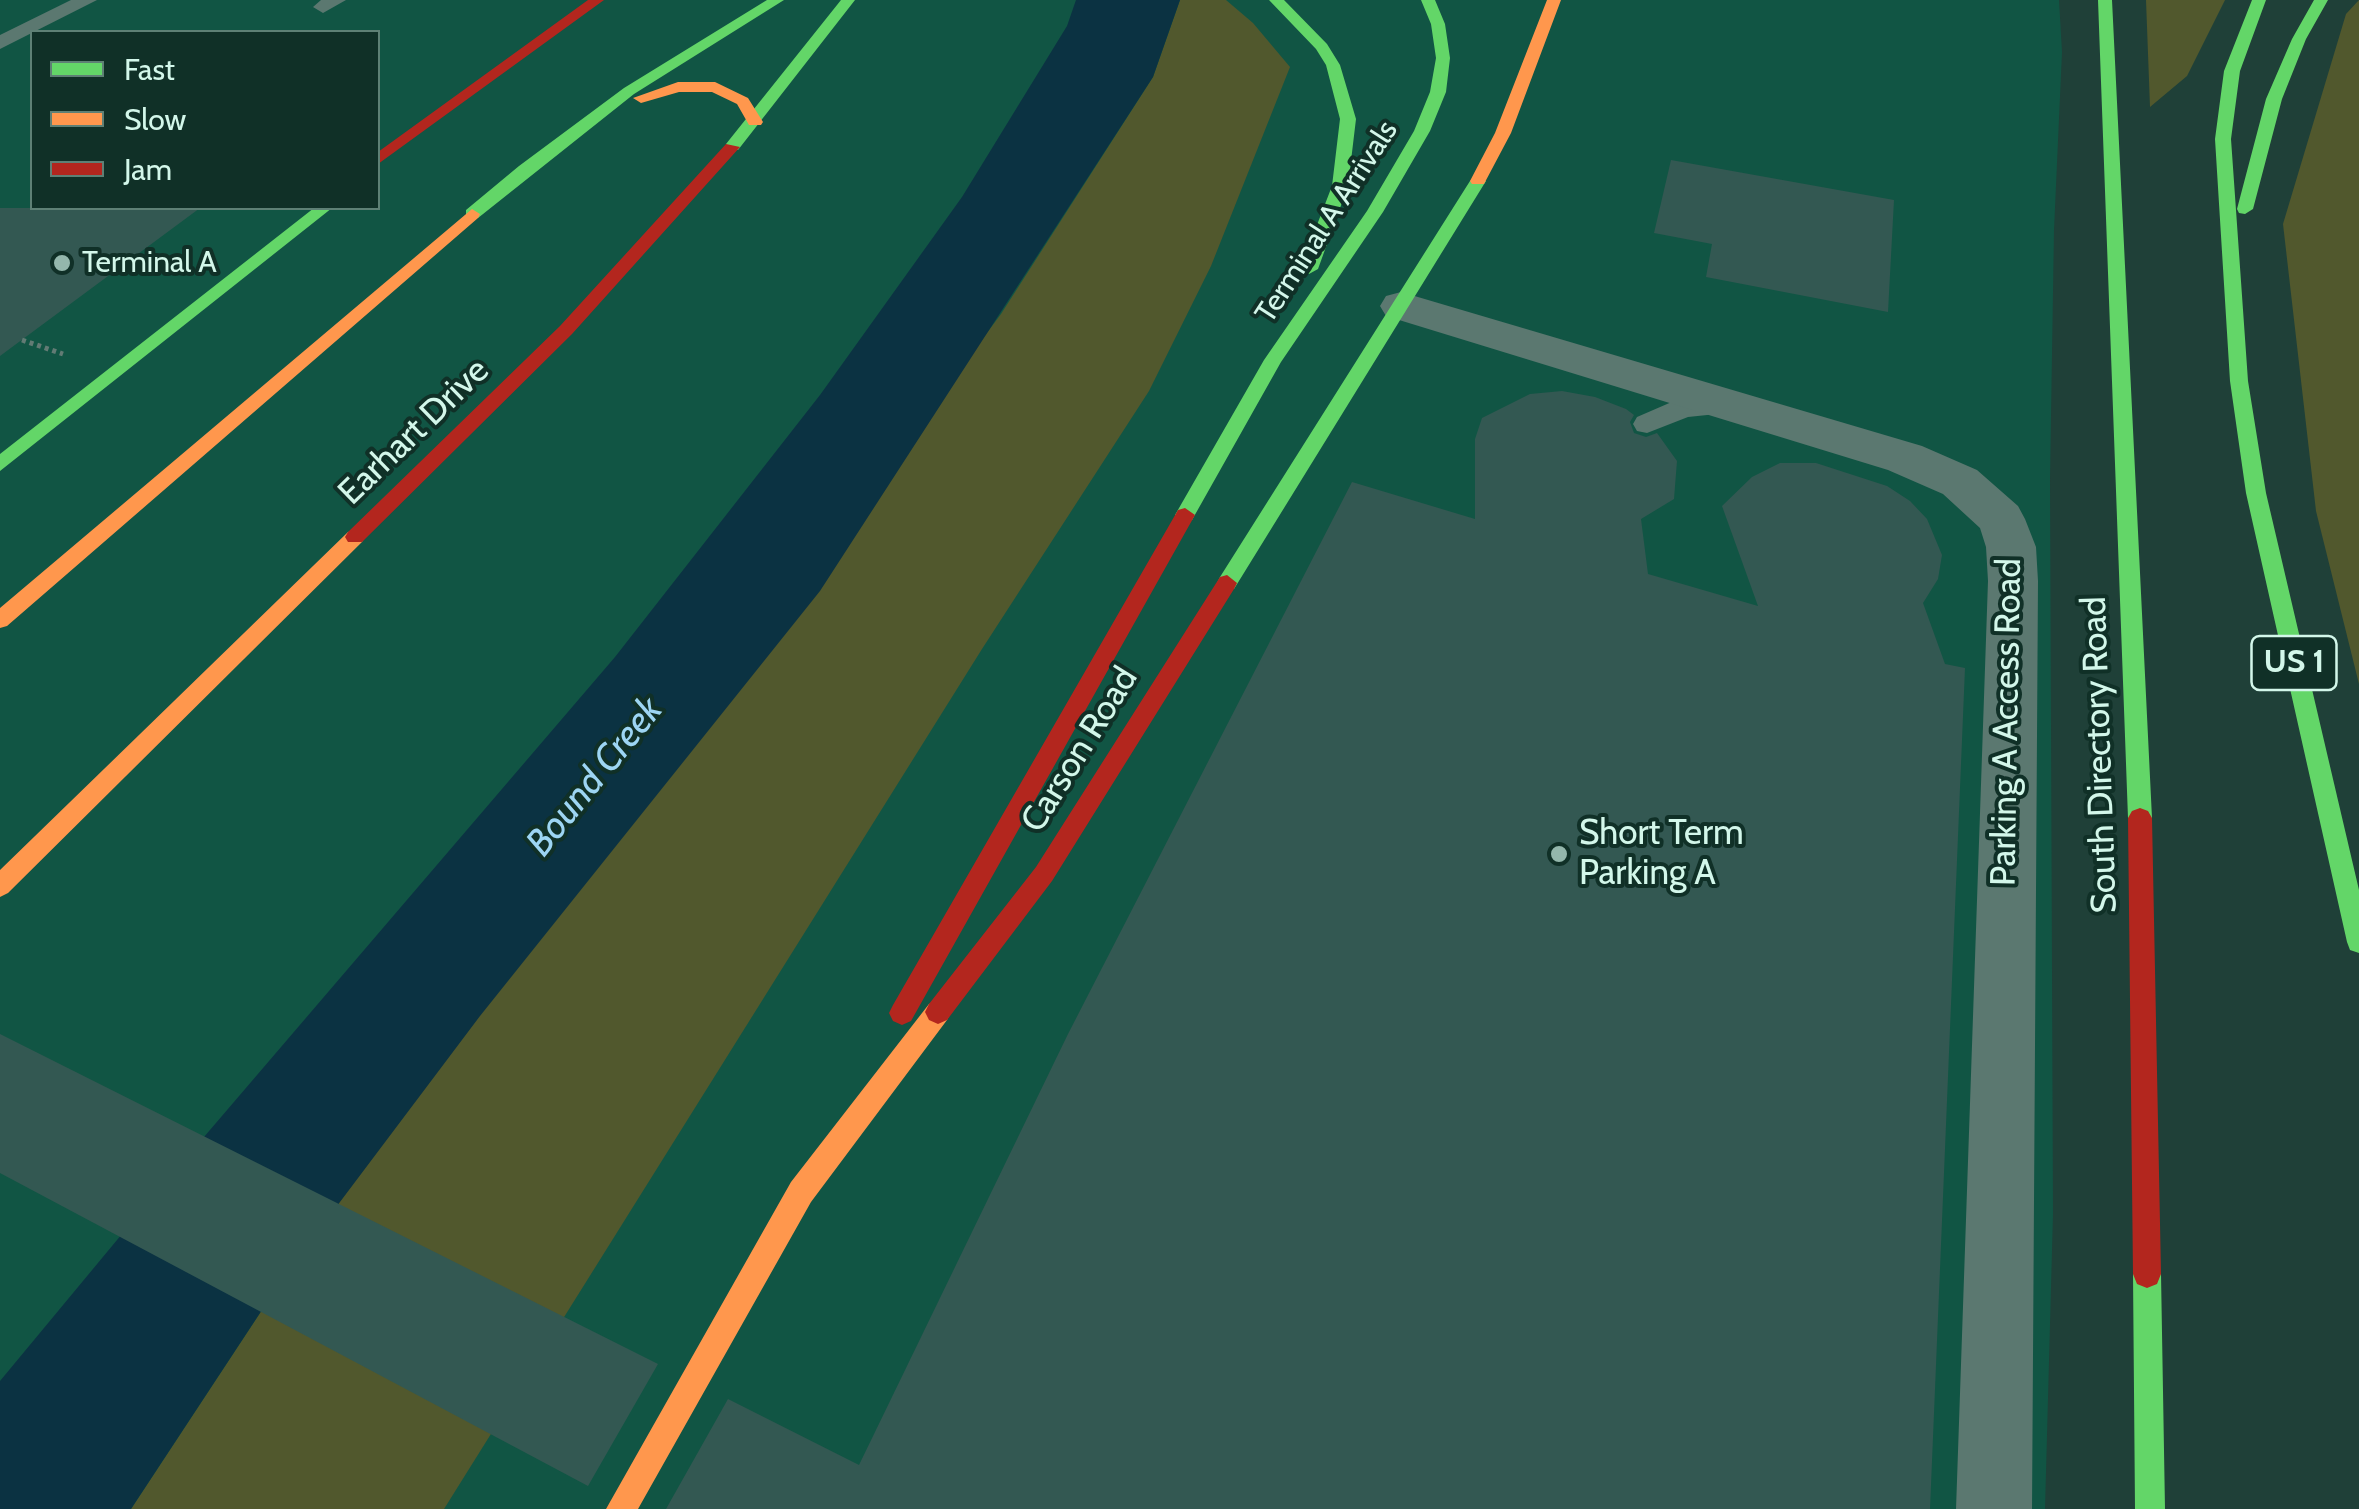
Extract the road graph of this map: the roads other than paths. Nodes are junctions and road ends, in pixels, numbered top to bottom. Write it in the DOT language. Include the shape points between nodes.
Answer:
graph roads {
  1 [pos="88,0"];
  2 [pos="588,0"];
  3 [pos="598,0"];
  4 [pos="777,0"];
  5 [pos="848,0"];
  6 [pos="1276,0"];
  7 [pos="1428,0"];
  8 [pos="1554,0"];
  9 [pos="2104,0"];
  10 [pos="2258,0"];
  11 [pos="2322,0"];
  12 [pos="0,43"];
  13 [pos="2089,108"];
  14 [pos="755,122"];
  15 [pos="578,130"];
  16 [pos="2109,156"];
  17 [pos="380,160"];
  18 [pos="380,161"];
  19 [pos="311,210"];
  20 [pos="321,210"];
  21 [pos="1401,306"];
  22 [pos="1273,360"];
  23 [pos="2239,381"];
  24 [pos="1726,405"];
  25 [pos="1647,424"];
  26 [pos="0,454"];
  27 [pos="0,464"];
  28 [pos="0,620"];
  29 [pos="0,886"];
  30 [pos="2359,942"];
  31 [pos="801,1192"];
  32 [pos="621,1509"];
  33 [pos="1994,1509"];
  34 [pos="2150,1509"];
  1 -- 12 [label="lane"];
  2 -- 17 [label="main road"];
  3 -- 18 [label="main road"];
  4 -- 15 [label="main road" via="629,90"];
  5 -- 14 [label="main road, Earhart Drive"];
  6 -- 22 [label="main road" via="1322,47 1348,119 1340,186"];
  7 -- 22 [label="main road, Terminal A Arrivals" via="1442,41 1438,92 1422,131"];
  8 -- 21 [label="main road, Carson Road" via="1504,133"];
  9 -- 16 [label="main road, South Directory Road"];
  10 -- 23 [label="main road" via="2232,71 2223,139"];
  11 -- 23 [label="main road, US 1" via="2286,69 2254,166 2240,241"];
  13 -- 16 [label="main road"];
  14 -- 15 [label="main road" via="736,95 692,85 652,94"];
  14 -- 29 [label="main road, Earhart Drive" via="513,384"];
  15 -- 28 [label="main road" via="428,250"];
  16 -- 34 [label="main road, South Directory Road" via="2140,810"];
  19 -- 26 [label="main road"];
  20 -- 27 [label="main road"];
  21 -- 24 [label="street, Parking A Access Road"];
  21 -- 31 [label="main road, Carson Road" via="1044,874"];
  22 -- 31 [label="main road"];
  23 -- 30 [label="main road, US 1" via="2260,508"];
  24 -- 25 [label="lane" via="1684,408"];
  24 -- 33 [label="street, Parking A Access Road" via="1940,472 1989,505 2008,534 2013,581"];
  31 -- 32 [label="main road, Carson Road"];
}
